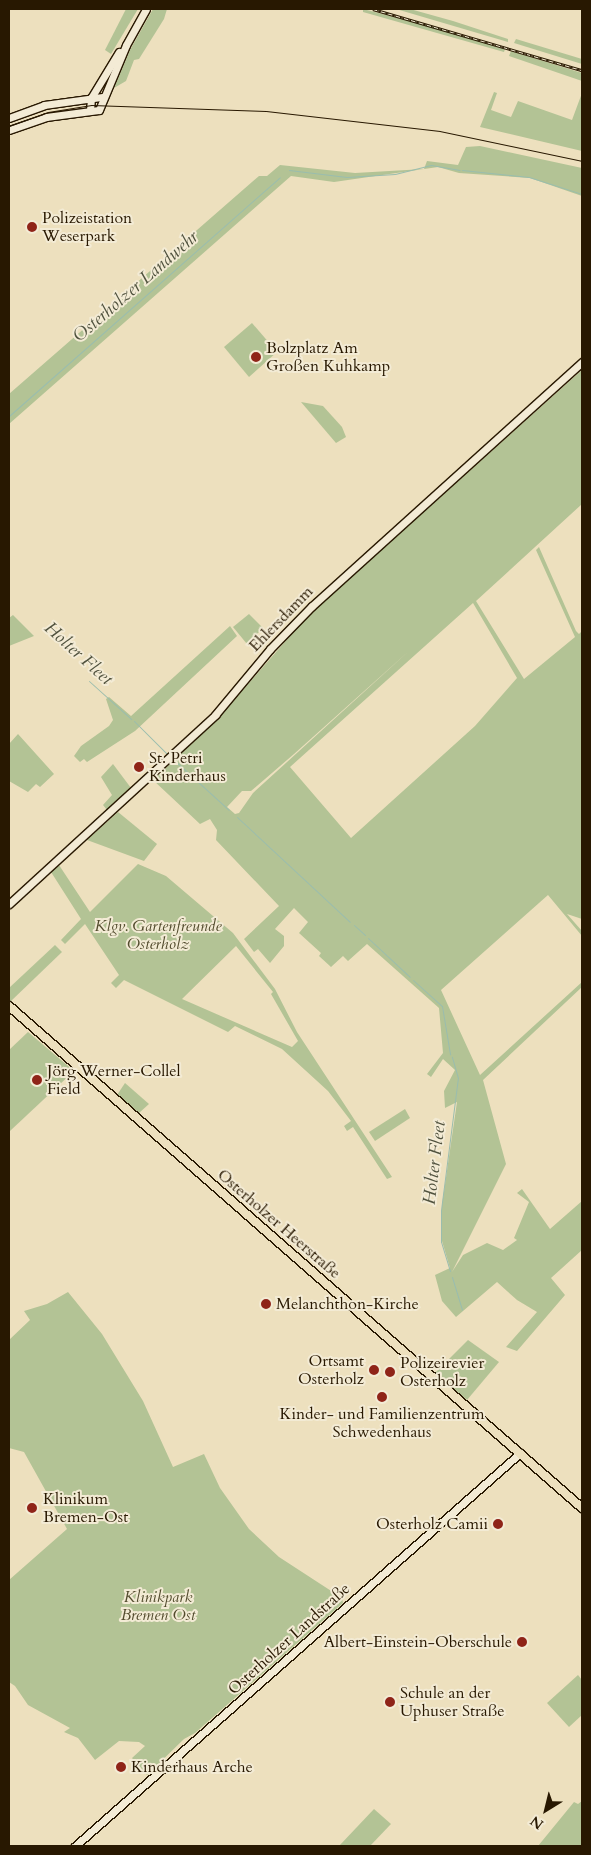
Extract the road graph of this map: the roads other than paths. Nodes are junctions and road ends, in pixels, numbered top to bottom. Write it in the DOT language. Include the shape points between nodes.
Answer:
graph roads {
  1 [pos="146,9"];
  2 [pos="126,44"];
  3 [pos="102,97"];
  4 [pos="91,98"];
  5 [pos="90,110"];
  6 [pos="9,118"];
  7 [pos="9,130"];
  8 [pos="582,362"];
  9 [pos="9,904"];
  10 [pos="9,1006"];
  11 [pos="520,1453"];
  12 [pos="582,1508"];
  13 [pos="75,1846"];
  1 -- 2 [label="main road"];
  2 -- 3 [label="main road"];
  2 -- 4 [label="main road"];
  3 -- 4 [label="main road"];
  3 -- 5 [label="main road" via="99,110"];
  4 -- 5 [label="main road"];
  4 -- 6 [label="main road" via="44,105"];
  5 -- 7 [label="main road" via="46,117"];
  8 -- 9 [label="main road, Ehlersdamm" via="312,606 270,649 216,715"];
  10 -- 11 [label="main road, Osterholzer Heerstraße"];
  11 -- 12 [label="main road, Osterholzer Heerstraße"];
  11 -- 13 [label="main road, Osterholzer Landstraße"];
}
